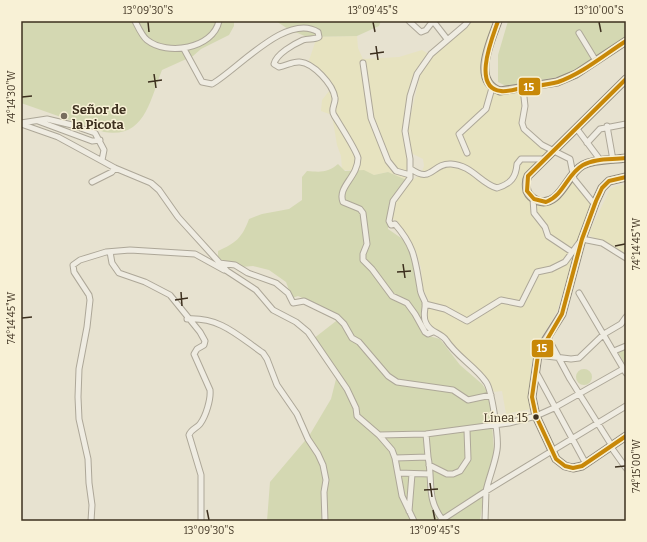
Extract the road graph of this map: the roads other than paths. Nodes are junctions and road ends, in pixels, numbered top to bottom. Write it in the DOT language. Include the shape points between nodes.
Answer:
graph roads {
  1 [pos="136,21"];
  2 [pos="219,21"];
  3 [pos="409,21"];
  4 [pos="433,21"];
  5 [pos="498,21"];
  6 [pos="465,22"];
  7 [pos="579,34"];
  8 [pos="447,39"];
  9 [pos="626,41"];
  10 [pos="184,49"];
  11 [pos="596,62"];
  12 [pos="363,63"];
  13 [pos="626,79"];
  14 [pos="492,88"];
  15 [pos="523,88"];
  16 [pos="37,121"];
  17 [pos="21,123"];
  18 [pos="626,124"];
  19 [pos="607,126"];
  20 [pos="577,129"];
  21 [pos="100,140"];
  22 [pos="587,143"];
  23 [pos="555,150"];
  24 [pos="467,152"];
  25 [pos="626,158"];
  26 [pos="544,159"];
  27 [pos="102,160"];
  28 [pos="613,160"];
  29 [pos="601,161"];
  30 [pos="115,168"];
  31 [pos="410,172"];
  32 [pos="573,173"];
  33 [pos="626,177"];
  34 [pos="92,182"];
  35 [pos="533,199"];
  36 [pos="595,205"];
  37 [pos="582,239"];
  38 [pos="110,252"];
  39 [pos="572,252"];
  40 [pos="626,258"];
  41 [pos="219,263"];
  42 [pos="226,271"];
  43 [pos="579,293"];
  44 [pos="425,304"];
  45 [pos="626,318"];
  46 [pos="187,319"];
  47 [pos="433,332"];
  48 [pos="604,334"];
  49 [pos="548,338"];
  50 [pos="626,346"];
  51 [pos="614,351"];
  52 [pos="538,355"];
  53 [pos="559,358"];
  54 [pos="535,371"];
  55 [pos="625,371"];
  56 [pos="491,394"];
  57 [pos="580,394"];
  58 [pos="626,406"];
  59 [pos="554,408"];
  60 [pos="536,416"];
  61 [pos="597,422"];
  62 [pos="495,424"];
  63 [pos="467,430"];
  64 [pos="426,434"];
  65 [pos="379,435"];
  66 [pos="626,436"];
  67 [pos="572,439"];
  68 [pos="612,446"];
  69 [pos="552,451"];
  70 [pos="428,457"];
  71 [pos="395,458"];
  72 [pos="586,464"];
  73 [pos="430,465"];
  74 [pos="626,468"];
  75 [pos="398,473"];
  76 [pos="412,474"];
  77 [pos="430,474"];
  78 [pos="486,491"];
  79 [pos="409,512"];
  80 [pos="441,520"];
  81 [pos="91,521"];
  82 [pos="201,521"];
  83 [pos="325,521"];
  84 [pos="414,521"];
  85 [pos="485,521"];
  1 -- 10 [label="street" via="147,40 159,45"];
  2 -- 10 [label="street" via="207,39"];
  3 -- 4 [label="street" via="421,32"];
  4 -- 8 [label="street"];
  5 -- 14 [label="highway" via="487,50 485,64 486,79"];
  6 -- 8 [label="street"];
  7 -- 11 [label="street"];
  8 -- 31 [label="street" via="420,69 410,96 405,131"];
  9 -- 11 [label="highway"];
  10 -- 47 [label="street" via="195,66 199,79 212,84 287,31 302,28 318,32 319,36 302,41 280,55 274,64 279,67 297,62 305,63 331,87 335,96 333,113 357,154 354,174 344,188 341,198 343,202 360,209 363,213 367,244 363,260 392,296 407,303 425,332"];
  11 -- 15 [label="highway" via="557,82"];
  12 -- 31 [label="street" via="371,118 388,161 396,171"];
  13 -- 20 [label="highway"];
  14 -- 15 [label="highway" via="500,91"];
  14 -- 24 [label="street" via="486,109 459,134"];
  15 -- 23 [label="street" via="524,129 542,145"];
  16 -- 17 [label="street"];
  16 -- 21 [label="street" via="92,141"];
  16 -- 21 [label="street" via="47,119 72,125 95,133"];
  17 -- 27 [label="street" via="58,137"];
  18 -- 19 [label="street"];
  19 -- 22 [label="street" via="598,130"];
  19 -- 28 [label="street"];
  20 -- 22 [label="street"];
  20 -- 23 [label="highway"];
  21 -- 27 [label="street" via="104,150"];
  22 -- 29 [label="street"];
  23 -- 26 [label="highway"];
  23 -- 32 [label="street" via="570,159"];
  25 -- 28 [label="highway"];
  26 -- 31 [label="street" via="521,159 513,179 498,188 474,172 452,164 442,166 426,175"];
  26 -- 35 [label="highway" via="527,177 528,192"];
  27 -- 30 [label="street"];
  28 -- 29 [label="highway"];
  29 -- 32 [label="highway" via="583,165"];
  30 -- 34 [label="street"];
  30 -- 41 [label="street" via="151,183"];
  31 -- 44 [label="street" via="407,183 393,201 389,221 395,224 412,248"];
  32 -- 35 [label="highway" via="552,200 542,202"];
  32 -- 36 [label="street" via="579,186"];
  33 -- 36 [label="highway" via="604,184"];
  35 -- 39 [label="street" via="534,213 545,227 548,236"];
  36 -- 37 [label="highway"];
  37 -- 39 [label="street"];
  37 -- 40 [label="street" via="602,243"];
  37 -- 49 [label="highway" via="562,314"];
  38 -- 42 [label="street" via="130,250 195,254"];
  38 -- 46 [label="street" via="112,263 119,273 145,282 170,296"];
  38 -- 81 [label="street" via="80,260 74,265 74,272 90,300 88,327 79,369 78,397 79,419 88,459"];
  39 -- 44 [label="street" via="565,262 558,266 537,272 520,304 502,299 465,321 445,309"];
  41 -- 42 [label="street"];
  41 -- 56 [label="street" via="235,265 248,273 276,283 288,293 293,303 304,301 337,317 352,338 359,342 396,382 453,390 468,400"];
  42 -- 65 [label="street" via="256,290 273,310 304,328 348,389 357,416"];
  43 -- 48 [label="street"];
  44 -- 47 [label="street" via="425,323"];
  45 -- 48 [label="street"];
  46 -- 82 [label="street" via="205,341 194,354 211,394 201,422 190,435 201,475"];
  46 -- 83 [label="street" via="196,318 220,323 263,353 277,385 297,414 323,465 326,480"];
  47 -- 56 [label="street" via="442,336 460,357 486,380"];
  48 -- 51 [label="street"];
  48 -- 53 [label="street" via="578,358"];
  49 -- 52 [label="highway"];
  49 -- 53 [label="street"];
  50 -- 51 [label="street"];
  51 -- 55 [label="street"];
  52 -- 53 [label="street"];
  52 -- 54 [label="highway"];
  53 -- 57 [label="street"];
  54 -- 59 [label="street"];
  54 -- 60 [label="highway" via="532,397"];
  55 -- 57 [label="street"];
  56 -- 62 [label="street"];
  57 -- 59 [label="street"];
  57 -- 61 [label="street"];
  58 -- 61 [label="street"];
  59 -- 60 [label="street"];
  59 -- 67 [label="street"];
  60 -- 62 [label="street"];
  60 -- 69 [label="highway"];
  61 -- 67 [label="street"];
  61 -- 68 [label="street"];
  62 -- 63 [label="street"];
  62 -- 78 [label="street" via="498,449"];
  63 -- 64 [label="street"];
  63 -- 73 [label="street" via="468,460 460,470 447,474"];
  64 -- 65 [label="street"];
  64 -- 70 [label="street"];
  65 -- 71 [label="street" via="392,450"];
  66 -- 68 [label="highway"];
  67 -- 69 [label="street"];
  67 -- 72 [label="street"];
  68 -- 72 [label="highway"];
  68 -- 74 [label="street"];
  69 -- 72 [label="highway" via="556,459 566,466 578,468"];
  69 -- 78 [label="street"];
  70 -- 71 [label="street"];
  70 -- 73 [label="street"];
  71 -- 75 [label="street"];
  73 -- 77 [label="street"];
  75 -- 76 [label="street"];
  75 -- 79 [label="street" via="402,496"];
  76 -- 77 [label="street"];
  76 -- 79 [label="street"];
  77 -- 80 [label="street" via="430,495"];
  78 -- 80 [label="street"];
  78 -- 85 [label="street"];
  79 -- 84 [label="street"];
}
